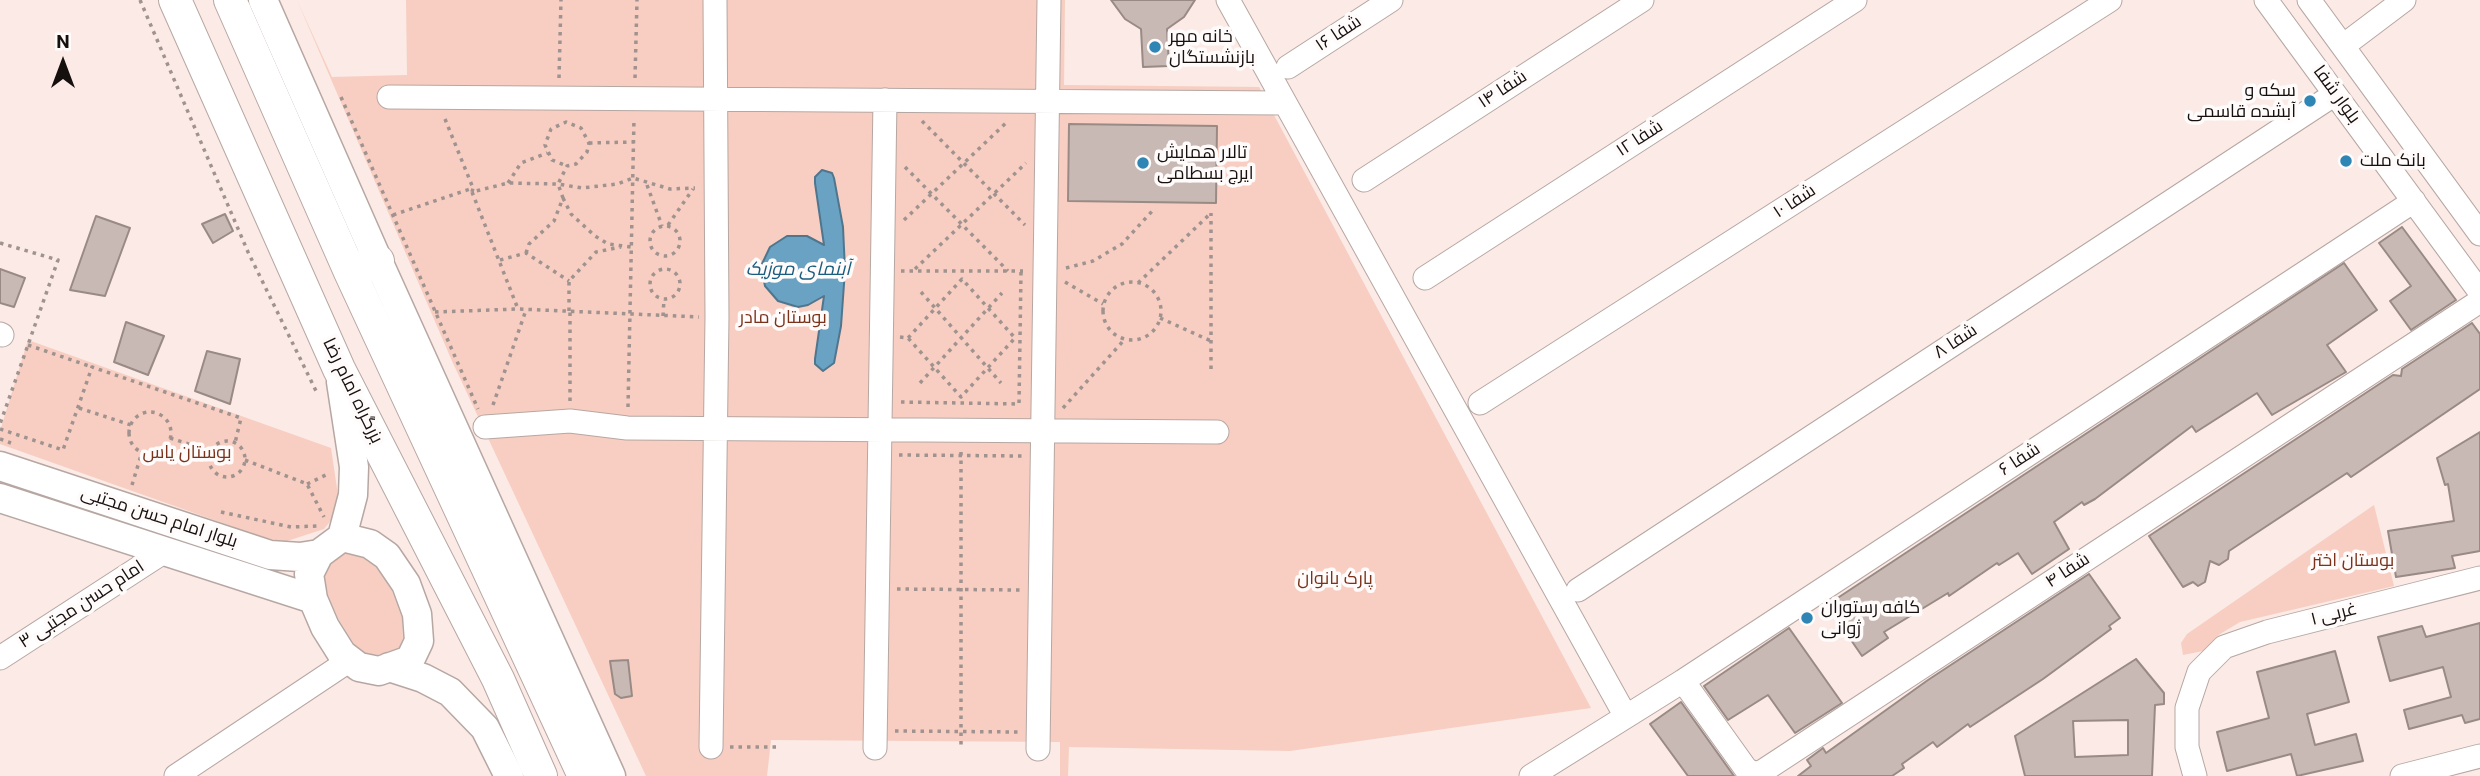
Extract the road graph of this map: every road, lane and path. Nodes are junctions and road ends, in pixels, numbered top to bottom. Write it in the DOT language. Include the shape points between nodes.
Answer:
graph roads {
  1 [pos="140,0"];
  2 [pos="175,0"];
  3 [pos="230,0"];
  4 [pos="263,0"];
  5 [pos="561,0"];
  6 [pos="637,0"];
  7 [pos="715,0"];
  8 [pos="1049,0"];
  9 [pos="1228,0"];
  10 [pos="1391,0"];
  11 [pos="1642,0"];
  12 [pos="1855,0"];
  13 [pos="2110,0"];
  14 [pos="2266,0"];
  15 [pos="2309,0"];
  16 [pos="2404,0"];
  17 [pos="2343,46"];
  18 [pos="1288,67"];
  19 [pos="2334,94"];
  20 [pos="341,97"];
  21 [pos="389,97"];
  22 [pos="437,97"];
  23 [pos="559,98"];
  24 [pos="635,99"];
  25 [pos="714,99"];
  26 [pos="893,100"];
  27 [pos="1038,101"];
  28 [pos="1283,103"];
  29 [pos="634,142"];
  30 [pos="589,143"];
  31 [pos="1047,143"];
  32 [pos="884,146"];
  33 [pos="547,153"];
  34 [pos="964,163"];
  35 [pos="567,166"];
  36 [pos="633,178"];
  37 [pos="1364,180"];
  38 [pos="508,183"];
  39 [pos="704,183"];
  40 [pos="558,184"];
  41 [pos="647,184"];
  42 [pos="472,190"];
  43 [pos="932,194"];
  44 [pos="994,194"];
  45 [pos="563,198"];
  46 [pos="2414,201"];
  47 [pos="1155,208"];
  48 [pos="2473,209"];
  49 [pos="393,215"];
  50 [pos="668,225"];
  51 [pos="962,225"];
  52 [pos="662,226"];
  53 [pos="2480,234"];
  54 [pos="882,241"];
  55 [pos="0,243"];
  56 [pos="1045,246"];
  57 [pos="621,247"];
  58 [pos="631,247"];
  59 [pos="526,253"];
  60 [pos="665,256"];
  61 [pos="500,260"];
  62 [pos="364,267"];
  63 [pos="664,268"];
  64 [pos="892,271"];
  65 [pos="914,271"];
  66 [pos="962,271"];
  67 [pos="1045,271"];
  68 [pos="1008,272"];
  69 [pos="1021,272"];
  70 [pos="1425,278"];
  71 [pos="962,279"];
  72 [pos="569,281"];
  73 [pos="1139,283"];
  74 [pos="902,284"];
  75 [pos="921,292"];
  76 [pos="2480,292"];
  77 [pos="1002,293"];
  78 [pos="664,299"];
  79 [pos="2480,301"];
  80 [pos="1103,304"];
  81 [pos="935,308"];
  82 [pos="988,308"];
  83 [pos="517,309"];
  84 [pos="527,309"];
  85 [pos="435,312"];
  86 [pos="570,312"];
  87 [pos="630,316"];
  88 [pos="663,316"];
  89 [pos="717,317"];
  90 [pos="1160,318"];
  91 [pos="902,324"];
  92 [pos="961,338"];
  93 [pos="1125,340"];
  94 [pos="1211,341"];
  95 [pos="28,345"];
  96 [pos="902,351"];
  97 [pos="934,367"];
  98 [pos="92,368"];
  99 [pos="988,368"];
  100 [pos="339,369"];
  101 [pos="1211,369"];
  102 [pos="920,383"];
  103 [pos="1001,383"];
  104 [pos="901,390"];
  105 [pos="961,397"];
  106 [pos="961,404"];
  107 [pos="1480,404"];
  108 [pos="324,407"];
  109 [pos="79,408"];
  110 [pos="570,421"];
  111 [pos="131,425"];
  112 [pos="0,426"];
  113 [pos="485,427"];
  114 [pos="627,428"];
  115 [pos="715,428"];
  116 [pos="880,429"];
  117 [pos="961,430"];
  118 [pos="1042,430"];
  119 [pos="1217,432"];
  120 [pos="170,438"];
  121 [pos="0,439"];
  122 [pos="235,443"];
  123 [pos="210,451"];
  124 [pos="142,452"];
  125 [pos="6,455"];
  126 [pos="879,455"];
  127 [pos="961,456"];
  128 [pos="1042,456"];
  129 [pos="245,460"];
  130 [pos="335,475"];
  131 [pos="120,481"];
  132 [pos="307,484"];
  133 [pos="132,485"];
  134 [pos="144,490"];
  135 [pos="0,498"];
  136 [pos="218,512"];
  137 [pos="332,523"];
  138 [pos="164,551"];
  139 [pos="319,554"];
  140 [pos="270,555"];
  141 [pos="2480,578"];
  142 [pos="263,583"];
  143 [pos="877,589"];
  144 [pos="961,589"];
  145 [pos="1040,590"];
  146 [pos="1578,590"];
  147 [pos="313,600"];
  148 [pos="0,658"];
  149 [pos="350,660"];
  150 [pos="389,667"];
  151 [pos="1683,681"];
  152 [pos="1625,715"];
  153 [pos="961,732"];
  154 [pos="875,739"];
  155 [pos="1038,740"];
  156 [pos="711,747"];
  157 [pos="780,747"];
  158 [pos="961,749"];
  159 [pos="2480,756"];
  160 [pos="176,776"];
  161 [pos="509,776"];
  162 [pos="541,776"];
  163 [pos="584,776"];
  164 [pos="611,776"];
  165 [pos="1531,776"];
  166 [pos="2195,776"];
  167 [pos="2402,776"];
  1 -- 108 [label="path"];
  2 -- 100 [label="highway, بزرگراه امام رضا"];
  3 -- 62 [label="highway"];
  4 -- 62 [label="main road"];
  5 -- 23 [label="path"];
  6 -- 24 [label="path"];
  7 -- 25 [label="street"];
  8 -- 27 [label="street"];
  9 -- 28 [label="street"];
  10 -- 18 [label="street, شفا ۱۶"];
  11 -- 37 [label="street, شفا ۱۴"];
  12 -- 70 [label="street, شفا ۱۲"];
  13 -- 107 [label="street, شفا ۱۰"];
  14 -- 19 [label="street, بلوار شفا"];
  15 -- 17 [label="street, بلوار شفا"];
  16 -- 17 [label="street"];
  17 -- 48 [label="street, بلوار شفا"];
  19 -- 46 [label="street, بلوار شفا"];
  19 -- 146 [label="street, شفا ۸"];
  20 -- 49 [label="path"];
  21 -- 22 [label="street"];
  22 -- 23 [label="street"];
  22 -- 42 [label="path"];
  23 -- 24 [label="street"];
  24 -- 25 [label="street"];
  24 -- 29 [label="path"];
  25 -- 26 [label="street"];
  25 -- 39 [label="street"];
  26 -- 27 [label="street"];
  26 -- 32 [label="street"];
  26 -- 34 [label="path"];
  27 -- 28 [label="street"];
  27 -- 31 [label="street"];
  27 -- 34 [label="path"];
  28 -- 152 [label="street"];
  29 -- 30 [label="path"];
  29 -- 36 [label="path"];
  30 -- 33 [label="path" via="581,128 566,122 546,136"];
  30 -- 35 [label="path" via="583,159"];
  31 -- 44 [label="path"];
  31 -- 56 [label="street"];
  32 -- 43 [label="path"];
  32 -- 54 [label="street"];
  33 -- 35 [label="path"];
  33 -- 38 [label="path" via="521,163"];
  34 -- 43 [label="path"];
  34 -- 44 [label="path"];
  35 -- 40 [label="path"];
  36 -- 40 [label="path" via="599,187"];
  36 -- 41 [label="path"];
  36 -- 58 [label="path"];
  38 -- 40 [label="path"];
  38 -- 42 [label="path"];
  39 -- 41 [label="path" via="670,189"];
  39 -- 50 [label="path"];
  39 -- 89 [label="street"];
  40 -- 45 [label="path"];
  41 -- 52 [label="path"];
  42 -- 49 [label="path"];
  42 -- 61 [label="path"];
  43 -- 51 [label="path"];
  43 -- 54 [label="path"];
  44 -- 51 [label="path"];
  44 -- 56 [label="path"];
  45 -- 57 [label="path" via="571,214 595,236"];
  45 -- 59 [label="path" via="554,220 528,244"];
  46 -- 76 [label="street, بلوار شفا"];
  46 -- 151 [label="street, شفا ۶"];
  47 -- 67 [label="path" via="1135,234 1108,253 1078,266"];
  48 -- 53 [label="street, بلوار شفا"];
  49 -- 85 [label="path"];
  50 -- 52 [label="path"];
  50 -- 60 [label="path" via="678,231 681,243 676,252"];
  51 -- 65 [label="path"];
  51 -- 68 [label="path"];
  52 -- 60 [label="path" via="652,233 650,245"];
  54 -- 64 [label="street"];
  55 -- 95 [label="path" via="58,260"];
  56 -- 67 [label="street"];
  57 -- 58 [label="path"];
  57 -- 72 [label="path" via="596,252"];
  58 -- 87 [label="path"];
  59 -- 61 [label="path"];
  59 -- 72 [label="path"];
  60 -- 63 [label="path"];
  61 -- 83 [label="path"];
  62 -- 163 [label="highway"];
  62 -- 164 [label="main road"];
  63 -- 78 [label="path" via="654,273 649,284 653,295"];
  63 -- 78 [label="path" via="676,273 680,284 675,295"];
  64 -- 65 [label="path"];
  64 -- 74 [label="path"];
  64 -- 116 [label="street"];
  65 -- 66 [label="path"];
  66 -- 68 [label="path"];
  66 -- 71 [label="path"];
  67 -- 69 [label="path"];
  67 -- 80 [label="path"];
  67 -- 118 [label="street"];
  68 -- 69 [label="path"];
  69 -- 106 [label="path" via="1019,404"];
  71 -- 81 [label="path"];
  71 -- 82 [label="path"];
  72 -- 86 [label="path"];
  73 -- 80 [label="path" via="1120,284"];
  73 -- 90 [label="path" via="1154,292"];
  73 -- 94 [label="path" via="1211,213"];
  75 -- 81 [label="path"];
  77 -- 82 [label="path"];
  78 -- 88 [label="path"];
  79 -- 151 [label="street, شفا ۴" via="1763,771 1755,774 1746,769"];
  80 -- 93 [label="path" via="1102,314 1110,330"];
  81 -- 92 [label="path"];
  81 -- 97 [label="path" via="908,338"];
  82 -- 92 [label="path"];
  82 -- 99 [label="path" via="1015,338"];
  83 -- 84 [label="path"];
  83 -- 85 [label="path"];
  84 -- 86 [label="path"];
  84 -- 113 [label="path"];
  85 -- 113 [label="path"];
  86 -- 87 [label="path"];
  86 -- 110 [label="path"];
  87 -- 88 [label="path"];
  87 -- 114 [label="path"];
  88 -- 89 [label="path"];
  89 -- 115 [label="street"];
  90 -- 93 [label="path" via="1151,333"];
  90 -- 94 [label="path"];
  91 -- 96 [label="path"];
  92 -- 97 [label="path"];
  92 -- 99 [label="path"];
  93 -- 118 [label="path"];
  94 -- 101 [label="path"];
  95 -- 98 [label="path"];
  95 -- 112 [label="path"];
  97 -- 102 [label="path"];
  97 -- 105 [label="path"];
  98 -- 109 [label="path"];
  98 -- 122 [label="path" via="241,418"];
  99 -- 103 [label="path"];
  99 -- 105 [label="path"];
  100 -- 137 [label="main road" via="354,495"];
  100 -- 162 [label="highway, بزرگراه امام رضا" via="498,678"];
  104 -- 106 [label="path" via="901,404"];
  105 -- 106 [label="path"];
  109 -- 111 [label="path"];
  109 -- 112 [label="path" via="63,450"];
  110 -- 113 [label="street"];
  110 -- 114 [label="street"];
  111 -- 120 [label="path" via="140,415 160,415 169,425"];
  111 -- 124 [label="path" via="129,438"];
  114 -- 115 [label="street"];
  115 -- 116 [label="street"];
  115 -- 156 [label="street"];
  116 -- 117 [label="street"];
  116 -- 126 [label="street"];
  117 -- 118 [label="street"];
  117 -- 127 [label="path"];
  118 -- 119 [label="street"];
  118 -- 128 [label="street"];
  120 -- 123 [label="path"];
  120 -- 124 [label="path" via="162,450"];
  121 -- 125 [label="path"];
  122 -- 123 [label="path" via="218,443"];
  122 -- 129 [label="path"];
  123 -- 129 [label="path" via="211,468 219,476 236,475"];
  124 -- 133 [label="path"];
  125 -- 140 [label="main road, بلوار امام حسن مجتبی"];
  126 -- 127 [label="path"];
  126 -- 143 [label="street"];
  127 -- 128 [label="path"];
  127 -- 144 [label="path"];
  128 -- 145 [label="street"];
  129 -- 132 [label="path"];
  130 -- 132 [label="path" via="334,471"];
  131 -- 133 [label="path"];
  132 -- 137 [label="path"];
  133 -- 134 [label="path"];
  135 -- 138 [label="main road, بلوار امام حسن مجتبی"];
  136 -- 137 [label="path" via="291,527"];
  137 -- 139 [label="main road"];
  137 -- 150 [label="main road" via="387,556 406,584 417,614 419,641 410,660"];
  138 -- 142 [label="main road, بلوار امام حسن مجتبی"];
  138 -- 148 [label="street, امام حسن مجتبی ۳"];
  139 -- 140 [label="main road, بلوار امام حسن مجتبی"];
  139 -- 147 [label="main road" via="309,574"];
  140 -- 142 [label="main road" via="293,562 299,577 289,584"];
  141 -- 166 [label="street, غربی ۱" via="2224,647 2199,672 2187,709 2187,747"];
  142 -- 147 [label="main road, بلوار امام حسن مجتبی"];
  143 -- 144 [label="path"];
  143 -- 154 [label="street"];
  144 -- 145 [label="path"];
  144 -- 153 [label="path"];
  145 -- 155 [label="street"];
  147 -- 149 [label="main road" via="342,654"];
  149 -- 150 [label="main road" via="379,671"];
  149 -- 160 [label="street"];
  150 -- 161 [label="main road" via="450,692 485,728"];
  151 -- 152 [label="street, شفا ۶"];
  152 -- 165 [label="street, شفا ۶"];
  153 -- 154 [label="path"];
  153 -- 155 [label="path"];
  153 -- 158 [label="path"];
  156 -- 157 [label="path"];
  159 -- 167 [label="street"];
}
